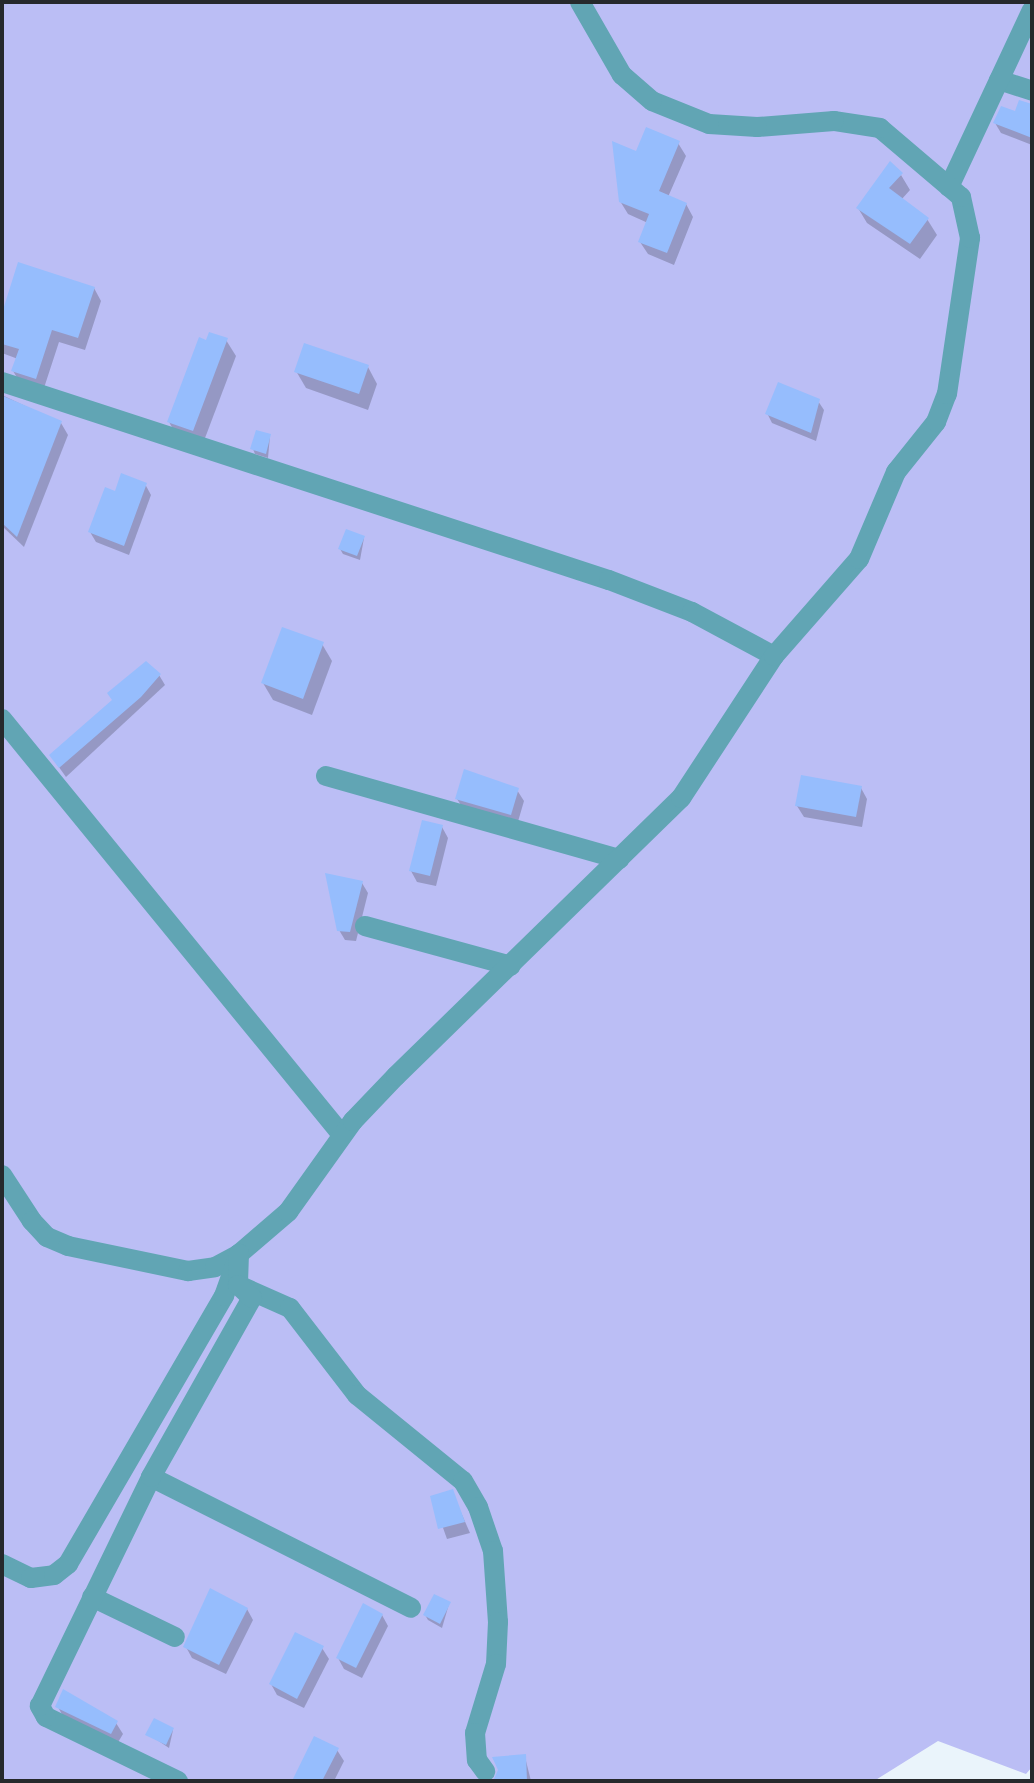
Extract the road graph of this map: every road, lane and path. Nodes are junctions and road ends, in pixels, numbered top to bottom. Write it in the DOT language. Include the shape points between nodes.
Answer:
graph roads {
  1 [pos="580,2"];
  2 [pos="1032,10"];
  3 [pos="999,80"];
  4 [pos="1032,91"];
  5 [pos="949,187"];
  6 [pos="2,382"];
  7 [pos="774,656"];
  8 [pos="2,719"];
  9 [pos="326,776"];
  10 [pos="619,859"];
  11 [pos="365,926"];
  12 [pos="511,966"];
  13 [pos="342,1135"];
  14 [pos="2,1175"];
  15 [pos="239,1254"];
  16 [pos="238,1285"];
  17 [pos="151,1477"];
  18 [pos="2,1564"];
  19 [pos="92,1597"];
  20 [pos="411,1608"];
  21 [pos="175,1637"];
  22 [pos="485,1771"];
  23 [pos="178,1781"];
  1 -- 5 [label="street" via="622,75 652,101 709,124 757,127 834,121 880,128"];
  2 -- 3 [label="street"];
  3 -- 4 [label="street"];
  3 -- 5 [label="street"];
  5 -- 7 [label="street" via="967,210 970,238 941,410 929,435 896,472 859,559"];
  6 -- 7 [label="street" via="609,580 692,612"];
  7 -- 10 [label="street" via="681,798"];
  8 -- 13 [label="street"];
  9 -- 10 [label="street"];
  10 -- 12 [label="street"];
  11 -- 12 [label="street"];
  12 -- 13 [label="street"];
  13 -- 15 [label="street" via="288,1212"];
  14 -- 15 [label="street" via="32,1221 47,1237 68,1246 188,1271 215,1267"];
  15 -- 16 [label="street"];
  15 -- 18 [label="street" via="224,1296 68,1564 54,1575 31,1578"];
  16 -- 17 [label="street" via="252,1298"];
  16 -- 22 [label="street" via="290,1308 357,1395 463,1481 478,1507 493,1551 498,1622 496,1664 475,1733 477,1760"];
  17 -- 19 [label="street"];
  17 -- 20 [label="street"];
  19 -- 21 [label="street"];
  19 -- 23 [label="street" via="41,1711"];
}
